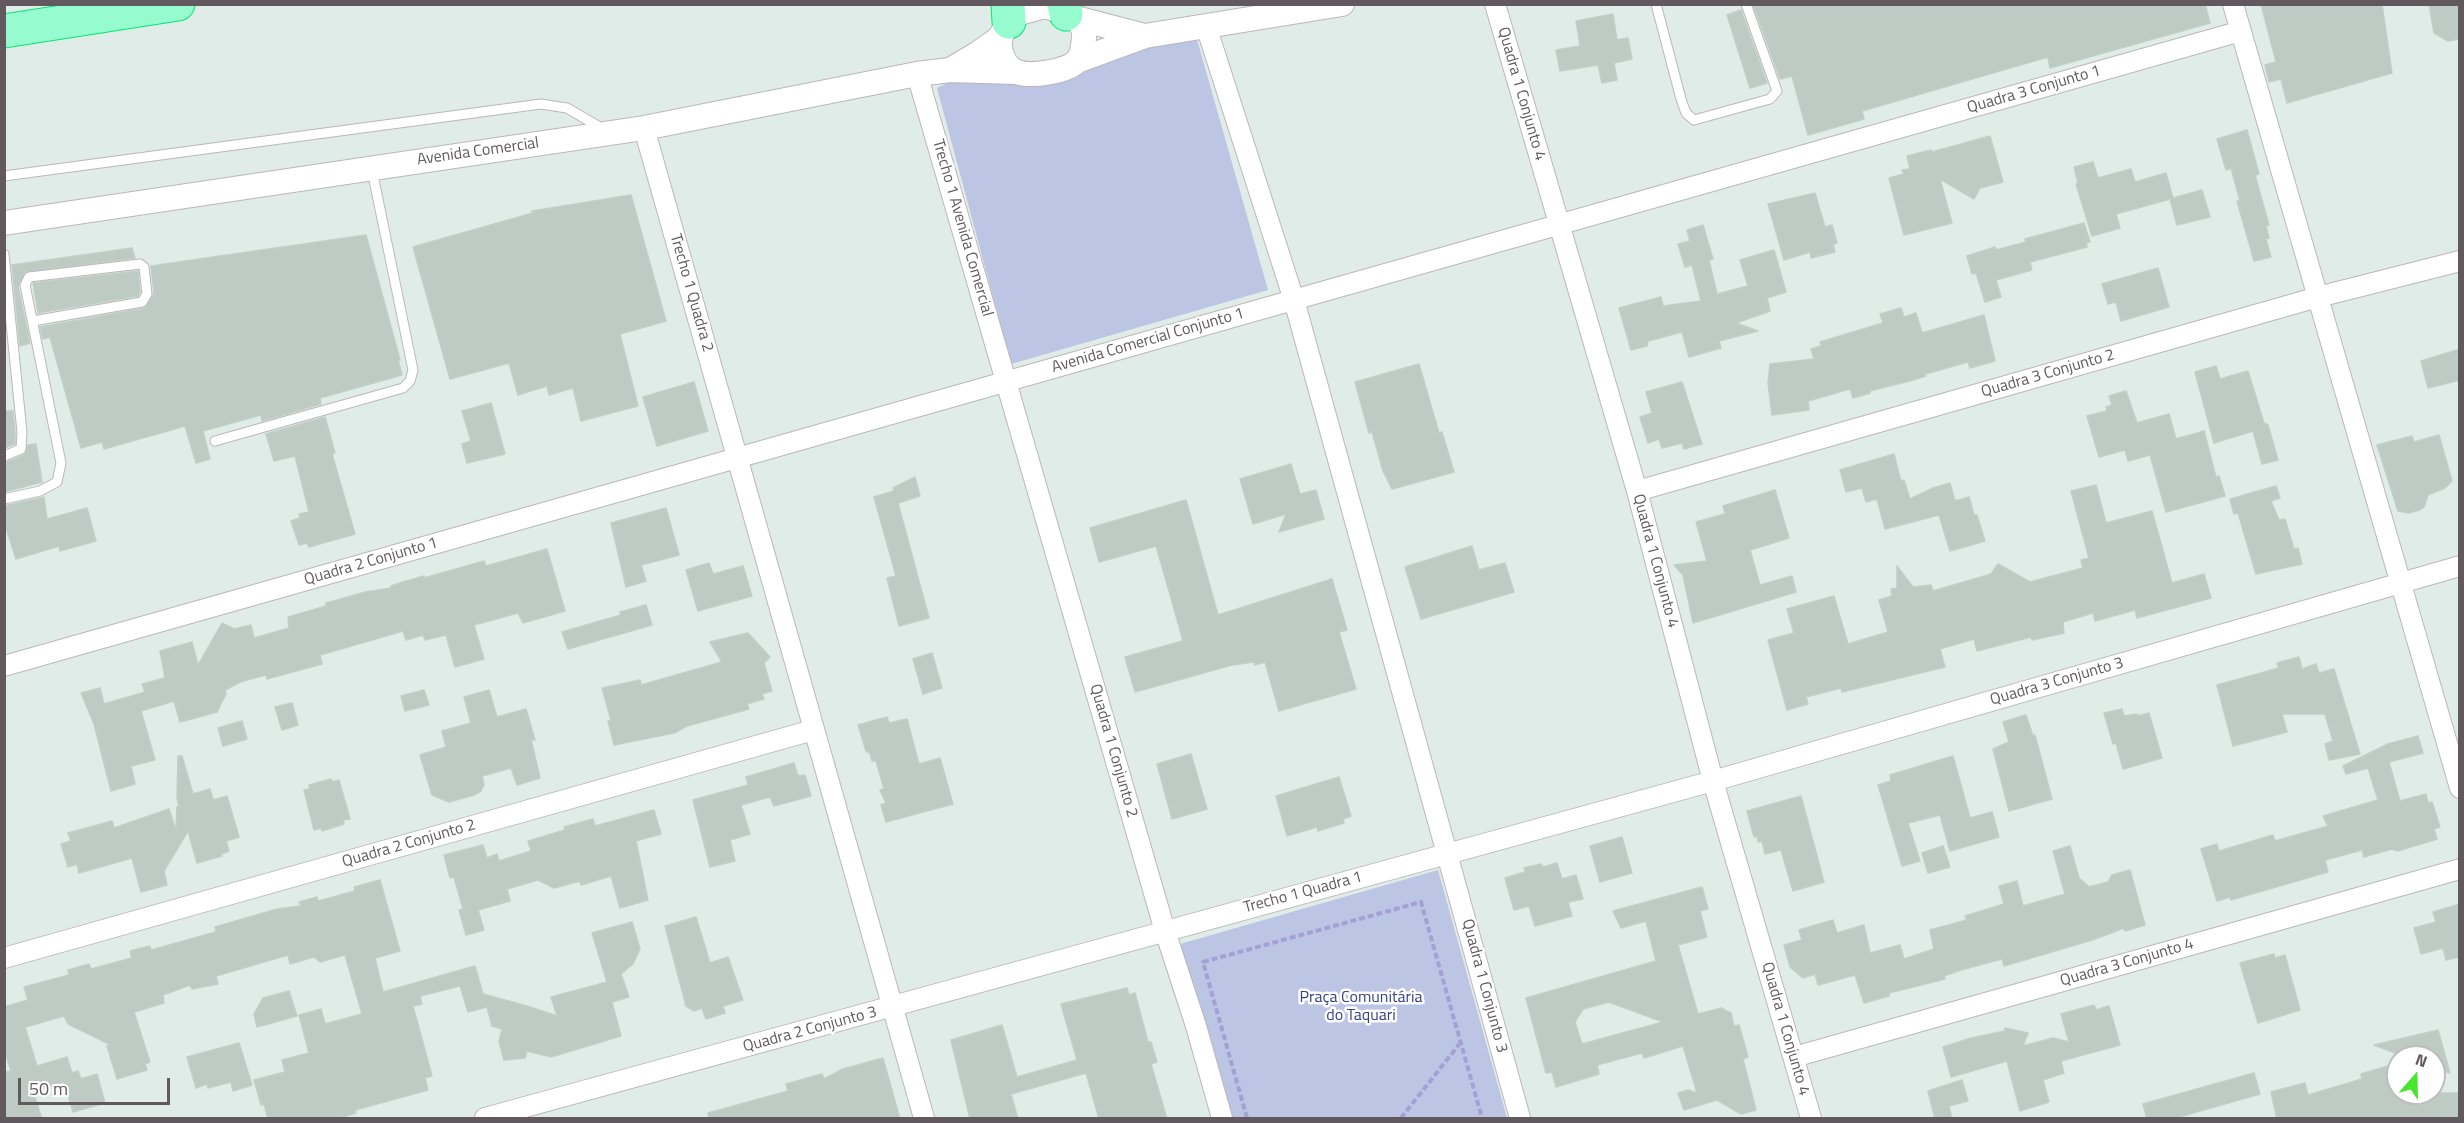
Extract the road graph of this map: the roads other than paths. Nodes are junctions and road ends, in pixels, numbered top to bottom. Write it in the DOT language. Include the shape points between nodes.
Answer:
graph roads {
  1 [pos="178,4"];
  2 [pos="1342,4"];
  3 [pos="1495,4"];
  4 [pos="1656,4"];
  5 [pos="1746,4"];
  6 [pos="2233,4"];
  7 [pos="1069,12"];
  8 [pos="1006,21"];
  9 [pos="1206,26"];
  10 [pos="4,31"];
  11 [pos="2241,31"];
  12 [pos="1145,36"];
  13 [pos="1077,60"];
  14 [pos="950,70"];
  15 [pos="1017,72"];
  16 [pos="917,74"];
  17 [pos="644,128"];
  18 [pos="610,133"];
  19 [pos="372,168"];
  20 [pos="4,176"];
  21 [pos="4,223"];
  22 [pos="1560,224"];
  23 [pos="4,254"];
  24 [pos="2460,261"];
  25 [pos="2318,297"];
  26 [pos="1294,300"];
  27 [pos="33,321"];
  28 [pos="1007,381"];
  29 [pos="215,441"];
  30 [pos="4,456"];
  31 [pos="737,458"];
  32 [pos="1637,491"];
  33 [pos="4,499"];
  34 [pos="2460,566"];
  35 [pos="2400,582"];
  36 [pos="4,666"];
  37 [pos="813,730"];
  38 [pos="1713,781"];
  39 [pos="2460,788"];
  40 [pos="1448,853"];
  41 [pos="2460,869"];
  42 [pos="1165,931"];
  43 [pos="4,958"];
  44 [pos="892,1007"];
  45 [pos="1794,1057"];
  46 [pos="485,1119"];
  47 [pos="924,1119"];
  48 [pos="1222,1119"];
  49 [pos="1520,1119"];
  50 [pos="1811,1119"];
  1 -- 10 [label="highway"];
  2 -- 9 [label="street"];
  3 -- 22 [label="street, Quadra 1 Conjunto 4"];
  4 -- 5 [label="lane" via="1681,99 1694,120 1770,99 1777,91"];
  6 -- 11 [label="street"];
  7 -- 8 [label="street" via="1045,6"];
  7 -- 12 [label="street"];
  7 -- 13 [label="street" via="1085,32 1083,50"];
  8 -- 14 [label="street, Avenida Comercial" via="977,54"];
  8 -- 15 [label="street" via="1000,49 1006,65"];
  9 -- 12 [label="street"];
  9 -- 26 [label="street, Quadra 1 Conjunto 3"];
  11 -- 22 [label="street, Quadra 3 Conjunto 1"];
  11 -- 25 [label="street"];
  12 -- 13 [label="street"];
  13 -- 15 [label="street" via="1048,73"];
  14 -- 15 [label="street, Avenida Comercial"];
  14 -- 16 [label="street, Avenida Comercial"];
  16 -- 17 [label="street, Avenida Comercial"];
  16 -- 28 [label="street, Trecho 1 Avenida Comercial"];
  17 -- 18 [label="street, Avenida Comercial"];
  17 -- 31 [label="street, Trecho 1 Quadra 2"];
  18 -- 19 [label="street, Avenida Comercial"];
  18 -- 20 [label="lane" via="567,108 541,104"];
  19 -- 21 [label="street, Avenida Comercial"];
  19 -- 29 [label="lane" via="412,370 410,381 403,388"];
  22 -- 26 [label="street, Avenida Comercial Conjunto 1"];
  22 -- 32 [label="street, Quadra 1 Conjunto 4"];
  23 -- 30 [label="lane" via="22,432 21,449"];
  24 -- 25 [label="street, Quadra 3 Conjunto 2"];
  25 -- 32 [label="street, Quadra 3 Conjunto 2"];
  25 -- 35 [label="street"];
  26 -- 28 [label="street, Avenida Comercial Conjunto 1"];
  26 -- 40 [label="street, Quadra 1 Conjunto 3"];
  27 -- 27 [label="lane" via="142,302 147,294 144,267 140,264 29,277 25,285"];
  27 -- 33 [label="lane" via="61,463 57,482 40,491"];
  28 -- 31 [label="street, Avenida Comercial Conjunto 1"];
  28 -- 42 [label="street, Quadra 1 Conjunto 2"];
  31 -- 36 [label="street, Quadra 2 Conjunto 1"];
  31 -- 37 [label="street, Trecho 1 Quadra 2"];
  32 -- 38 [label="street, Quadra 1 Conjunto 4"];
  34 -- 35 [label="street, Quadra 3 Conjunto 3"];
  35 -- 38 [label="street, Quadra 3 Conjunto 3"];
  35 -- 39 [label="street"];
  37 -- 43 [label="street, Quadra 2 Conjunto 2"];
  37 -- 44 [label="street, Quadra 2 Conjunto 3"];
  38 -- 40 [label="street, Trecho 1 Quadra 1"];
  38 -- 45 [label="street, Quadra 1 Conjunto 4"];
  40 -- 42 [label="street, Trecho 1 Quadra 1"];
  40 -- 49 [label="street, Quadra 1 Conjunto 3"];
  41 -- 45 [label="street, Quadra 3 Conjunto 4"];
  42 -- 44 [label="street, Trecho 1 Quadra 1"];
  42 -- 48 [label="street, Quadra 1 Conjunto 2"];
  44 -- 46 [label="street, Quadra 2 Conjunto 3"];
  44 -- 47 [label="street"];
  45 -- 50 [label="street, Quadra 1 Conjunto 4"];
}
